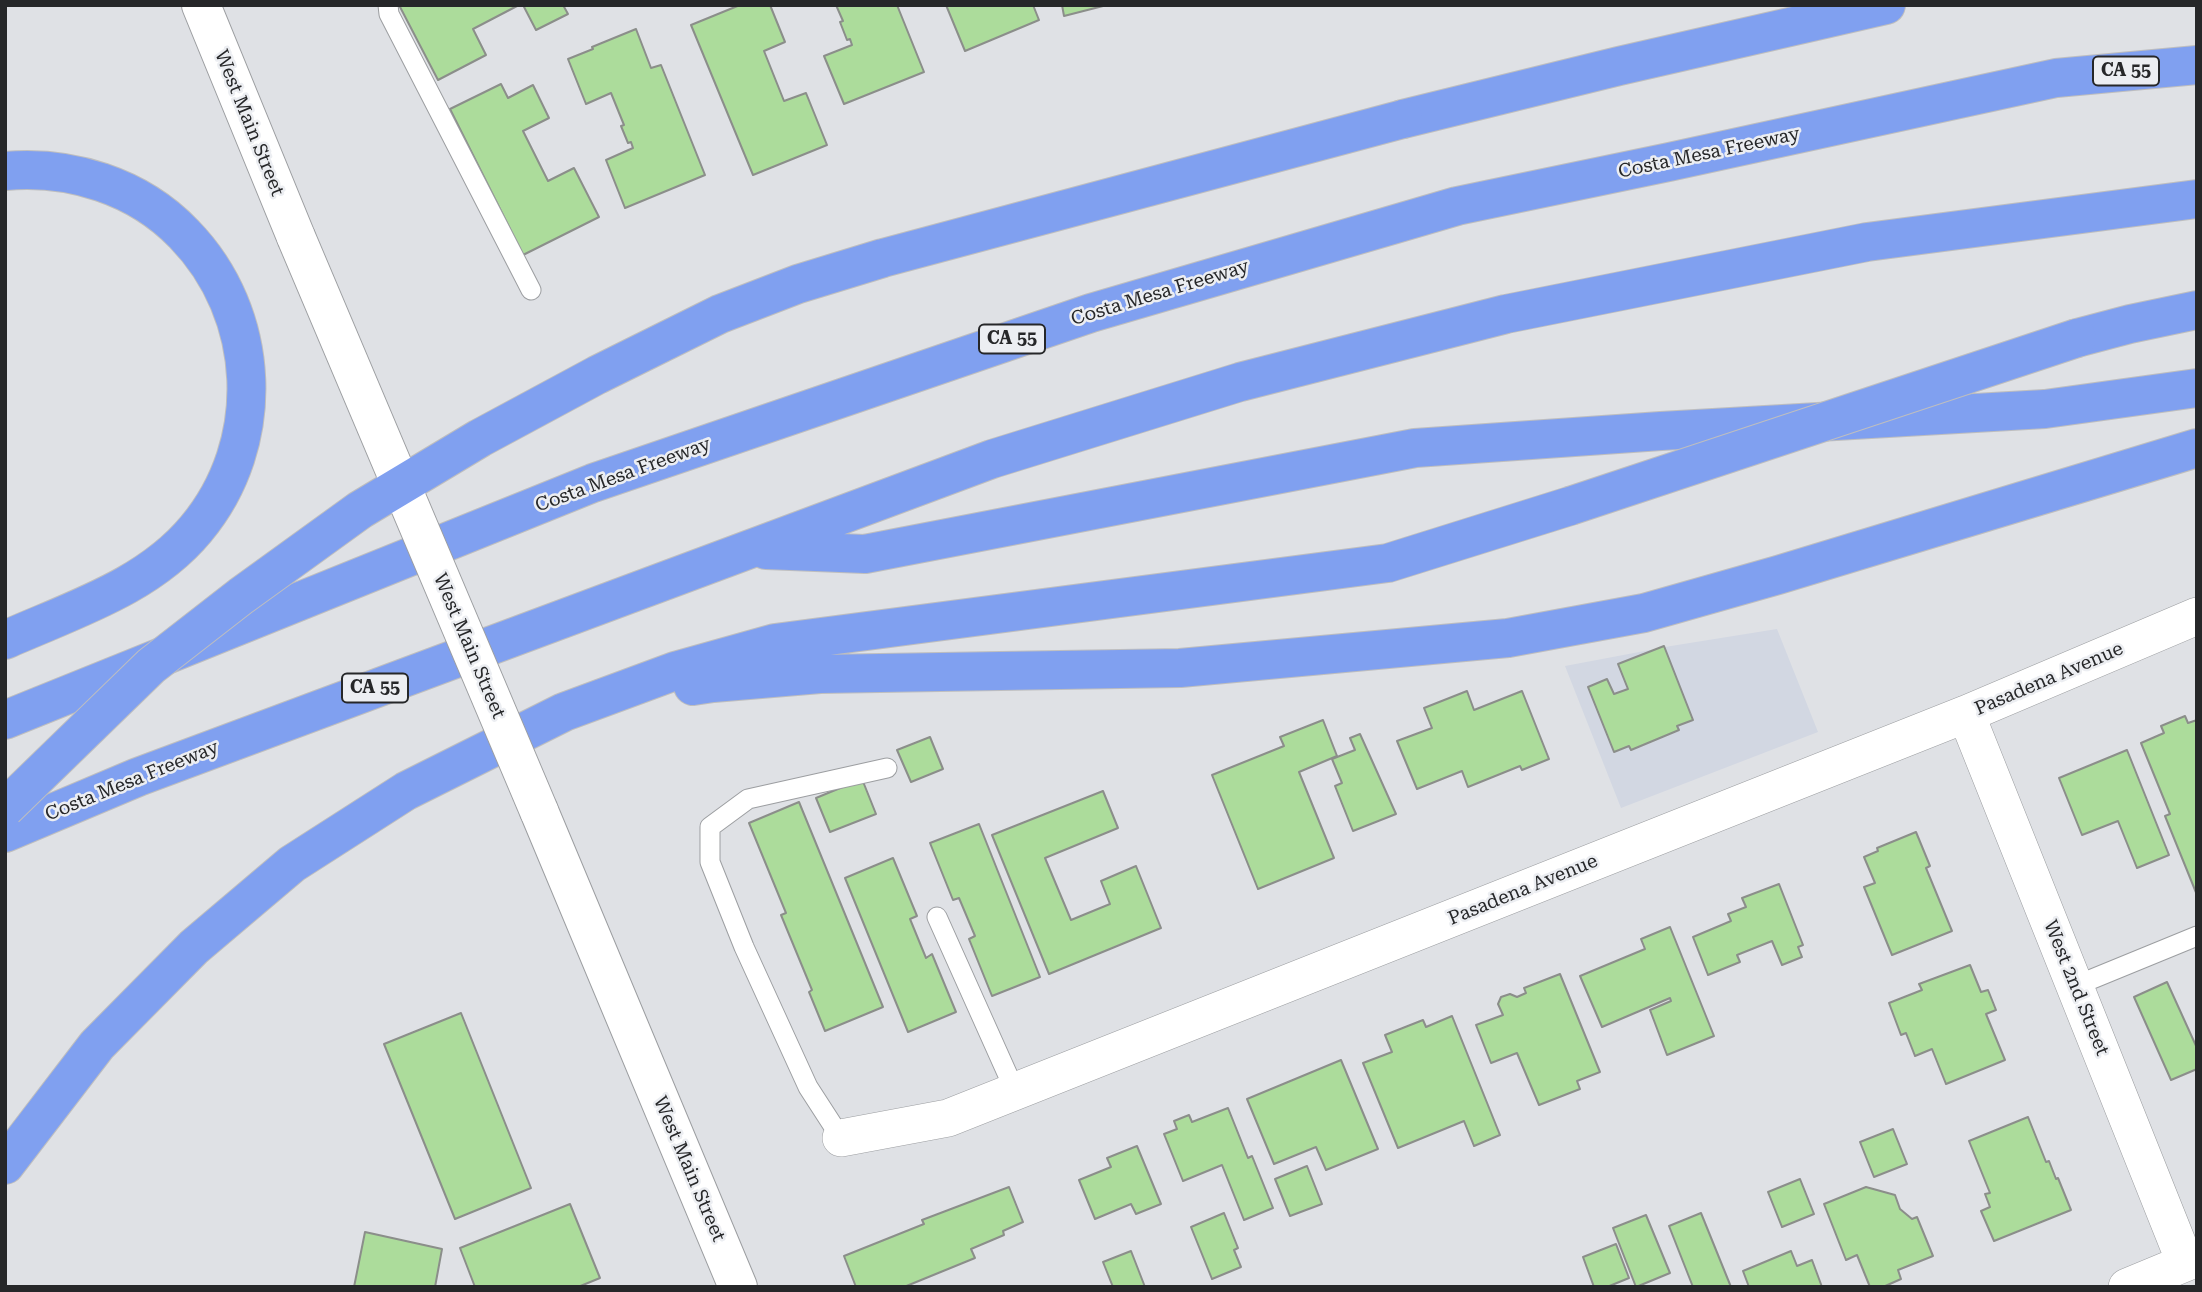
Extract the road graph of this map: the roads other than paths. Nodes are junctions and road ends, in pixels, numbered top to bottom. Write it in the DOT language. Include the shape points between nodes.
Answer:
graph roads {
  1 [pos="201,5"];
  2 [pos="388,5"];
  3 [pos="1886,5"];
  4 [pos="2197,51"];
  5 [pos="2197,65"];
  6 [pos="2056,78"];
  7 [pos="5,171"];
  8 [pos="2197,199"];
  9 [pos="531,290"];
  10 [pos="2197,310"];
  11 [pos="2197,388"];
  12 [pos="2197,448"];
  13 [pos="746,550"];
  14 [pos="2197,616"];
  15 [pos="5,640"];
  16 [pos="564,712"];
  17 [pos="1966,714"];
  18 [pos="5,720"];
  19 [pos="887,768"];
  20 [pos="5,808"];
  21 [pos="5,833"];
  22 [pos="937,917"];
  23 [pos="2197,936"];
  24 [pos="2075,986"];
  25 [pos="1015,1091"];
  26 [pos="841,1138"];
  27 [pos="5,1165"];
  28 [pos="2191,1260"];
  29 [pos="738,1287"];
  30 [pos="2127,1287"];
  1 -- 29 [label="street, West Main Street, bridge"];
  2 -- 9 [label="lane" via="389,15"];
  3 -- 20 [label="highway, bridge" via="1403,118 883,258 720,314 492,432 360,510 151,666"];
  4 -- 6 [label="highway"];
  5 -- 6 [label="highway, Costa Mesa Freeway / CA 55"];
  6 -- 18 [label="highway, Costa Mesa Freeway / CA 55" via="1457,206 1091,313 593,483"];
  7 -- 15 [label="highway" via="60,172 107,184 138,198 185,234 232,308 242,341 247,387 244,427 231,470 185,541 124,587"];
  8 -- 13 [label="highway, Costa Mesa Freeway / CA 55" via="1867,242 1506,314 1227,386 992,459"];
  10 -- 16 [label="highway, bridge" via="2077,338 1388,563 775,643 676,671"];
  11 -- 13 [label="highway" via="2045,409 1415,448 865,554"];
  12 -- 16 [label="highway" via="1657,609 1508,638 1180,668 820,674 712,683"];
  13 -- 21 [label="highway, Costa Mesa Freeway / CA 55" via="138,777"];
  14 -- 17 [label="street, Pasadena Avenue"];
  16 -- 27 [label="highway" via="406,790 292,864 194,947 97,1045"];
  17 -- 24 [label="street, West 2nd Street"];
  17 -- 25 [label="street, Pasadena Avenue"];
  19 -- 26 [label="lane" via="748,799 710,827 710,862 744,947 808,1087"];
  22 -- 25 [label="lane"];
  23 -- 24 [label="lane"];
  24 -- 28 [label="street, West 2nd Street"];
  25 -- 26 [label="street, Pasadena Avenue" via="948,1118"];
  28 -- 30 [label="street"];
}
